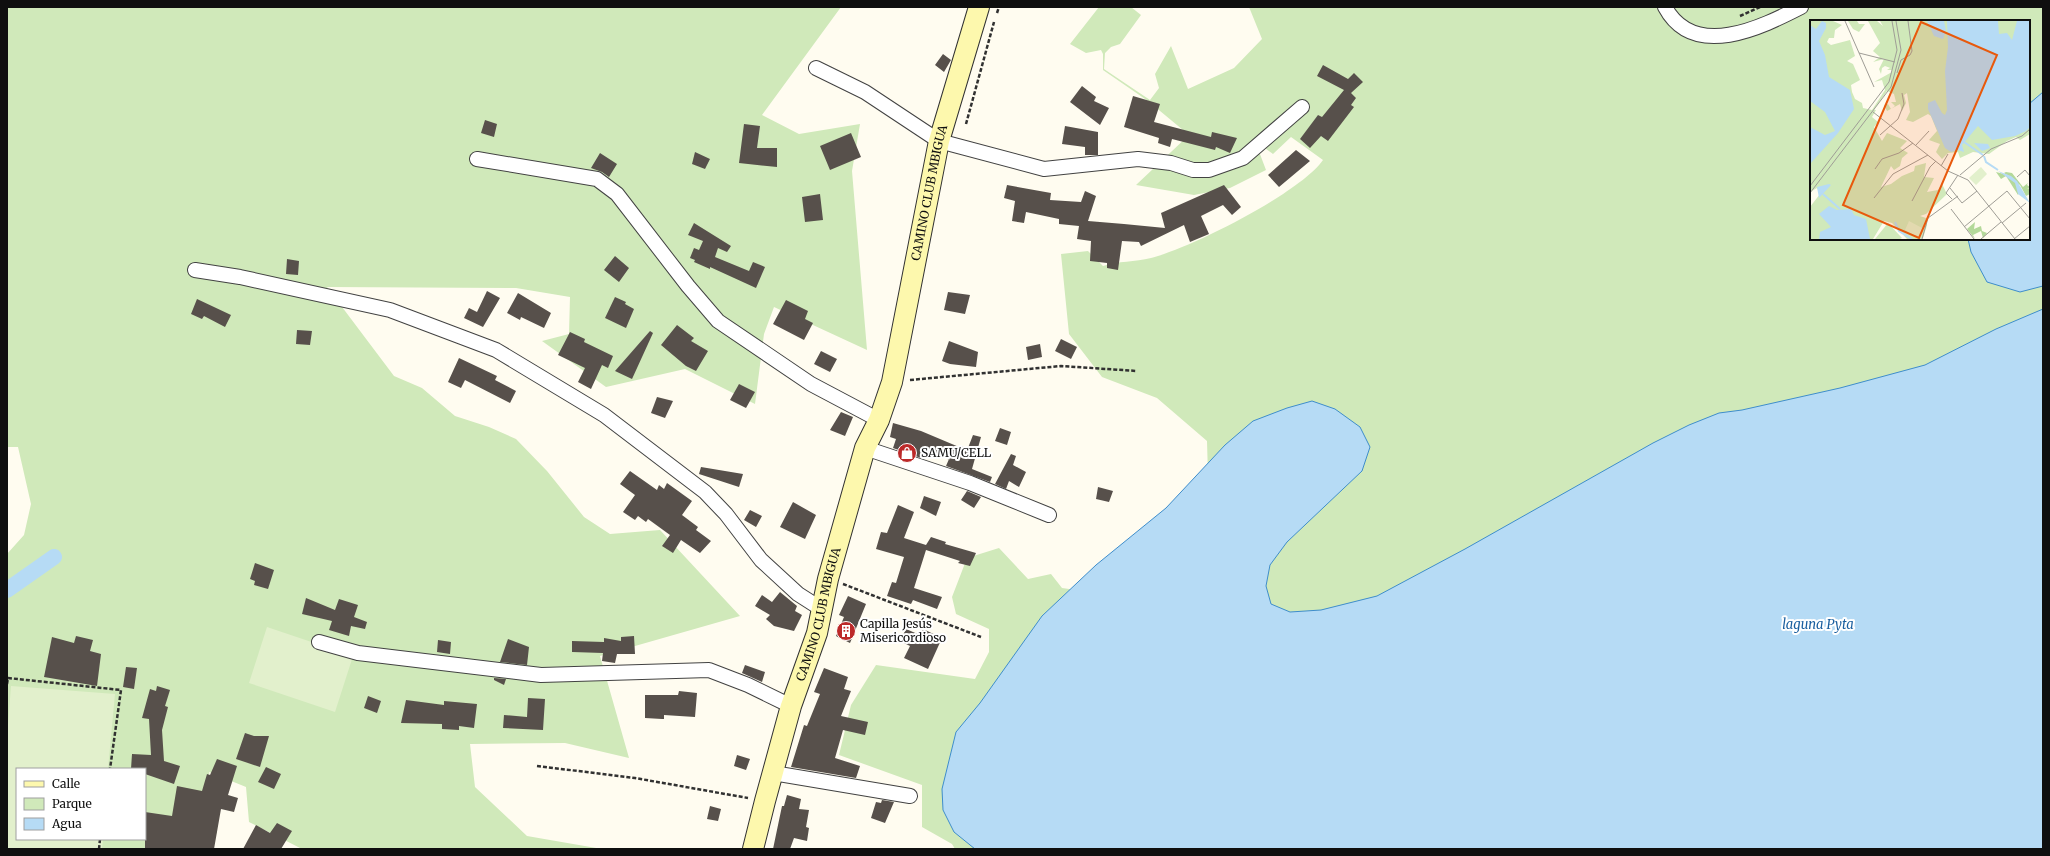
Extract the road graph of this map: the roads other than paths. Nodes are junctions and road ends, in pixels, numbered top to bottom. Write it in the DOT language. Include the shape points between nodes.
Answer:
graph roads {
  1 [pos="979,7"];
  2 [pos="1665,7"];
  3 [pos="1801,7"];
  4 [pos="816,68"];
  5 [pos="1302,107"];
  6 [pos="939,141"];
  7 [pos="477,159"];
  8 [pos="195,270"];
  9 [pos="879,420"];
  10 [pos="865,448"];
  11 [pos="1049,515"];
  12 [pos="823,610"];
  13 [pos="319,642"];
  14 [pos="791,706"];
  15 [pos="773,773"];
  16 [pos="910,796"];
  17 [pos="753,849"];
  1 -- 6 [label="main road, CAMINO CLUB MBIGUA"];
  2 -- 3 [label="street" via="1677,23 1692,32 1724,36 1765,26"];
  4 -- 6 [label="street" via="865,92"];
  5 -- 6 [label="street" via="1243,158 1209,170 1193,170 1171,163 1138,159 1044,169"];
  6 -- 9 [label="main road, CAMINO CLUB MBIGUA" via="892,382"];
  7 -- 9 [label="street" via="597,179 617,194 718,321 812,384"];
  8 -- 12 [label="street" via="240,277 390,310 496,350 604,415 704,492 726,514 761,560 798,594"];
  9 -- 10 [label="main road, CAMINO CLUB MBIGUA"];
  10 -- 11 [label="street" via="970,483"];
  10 -- 12 [label="main road, CAMINO CLUB MBIGUA" via="828,578"];
  12 -- 14 [label="main road, CAMINO CLUB MBIGUA"];
  13 -- 14 [label="street" via="358,653 541,674 709,670"];
  14 -- 15 [label="main road, CAMINO CLUB MBIGUA"];
  15 -- 16 [label="street"];
  15 -- 17 [label="main road, CAMINO CLUB MBIGUA"];
}
